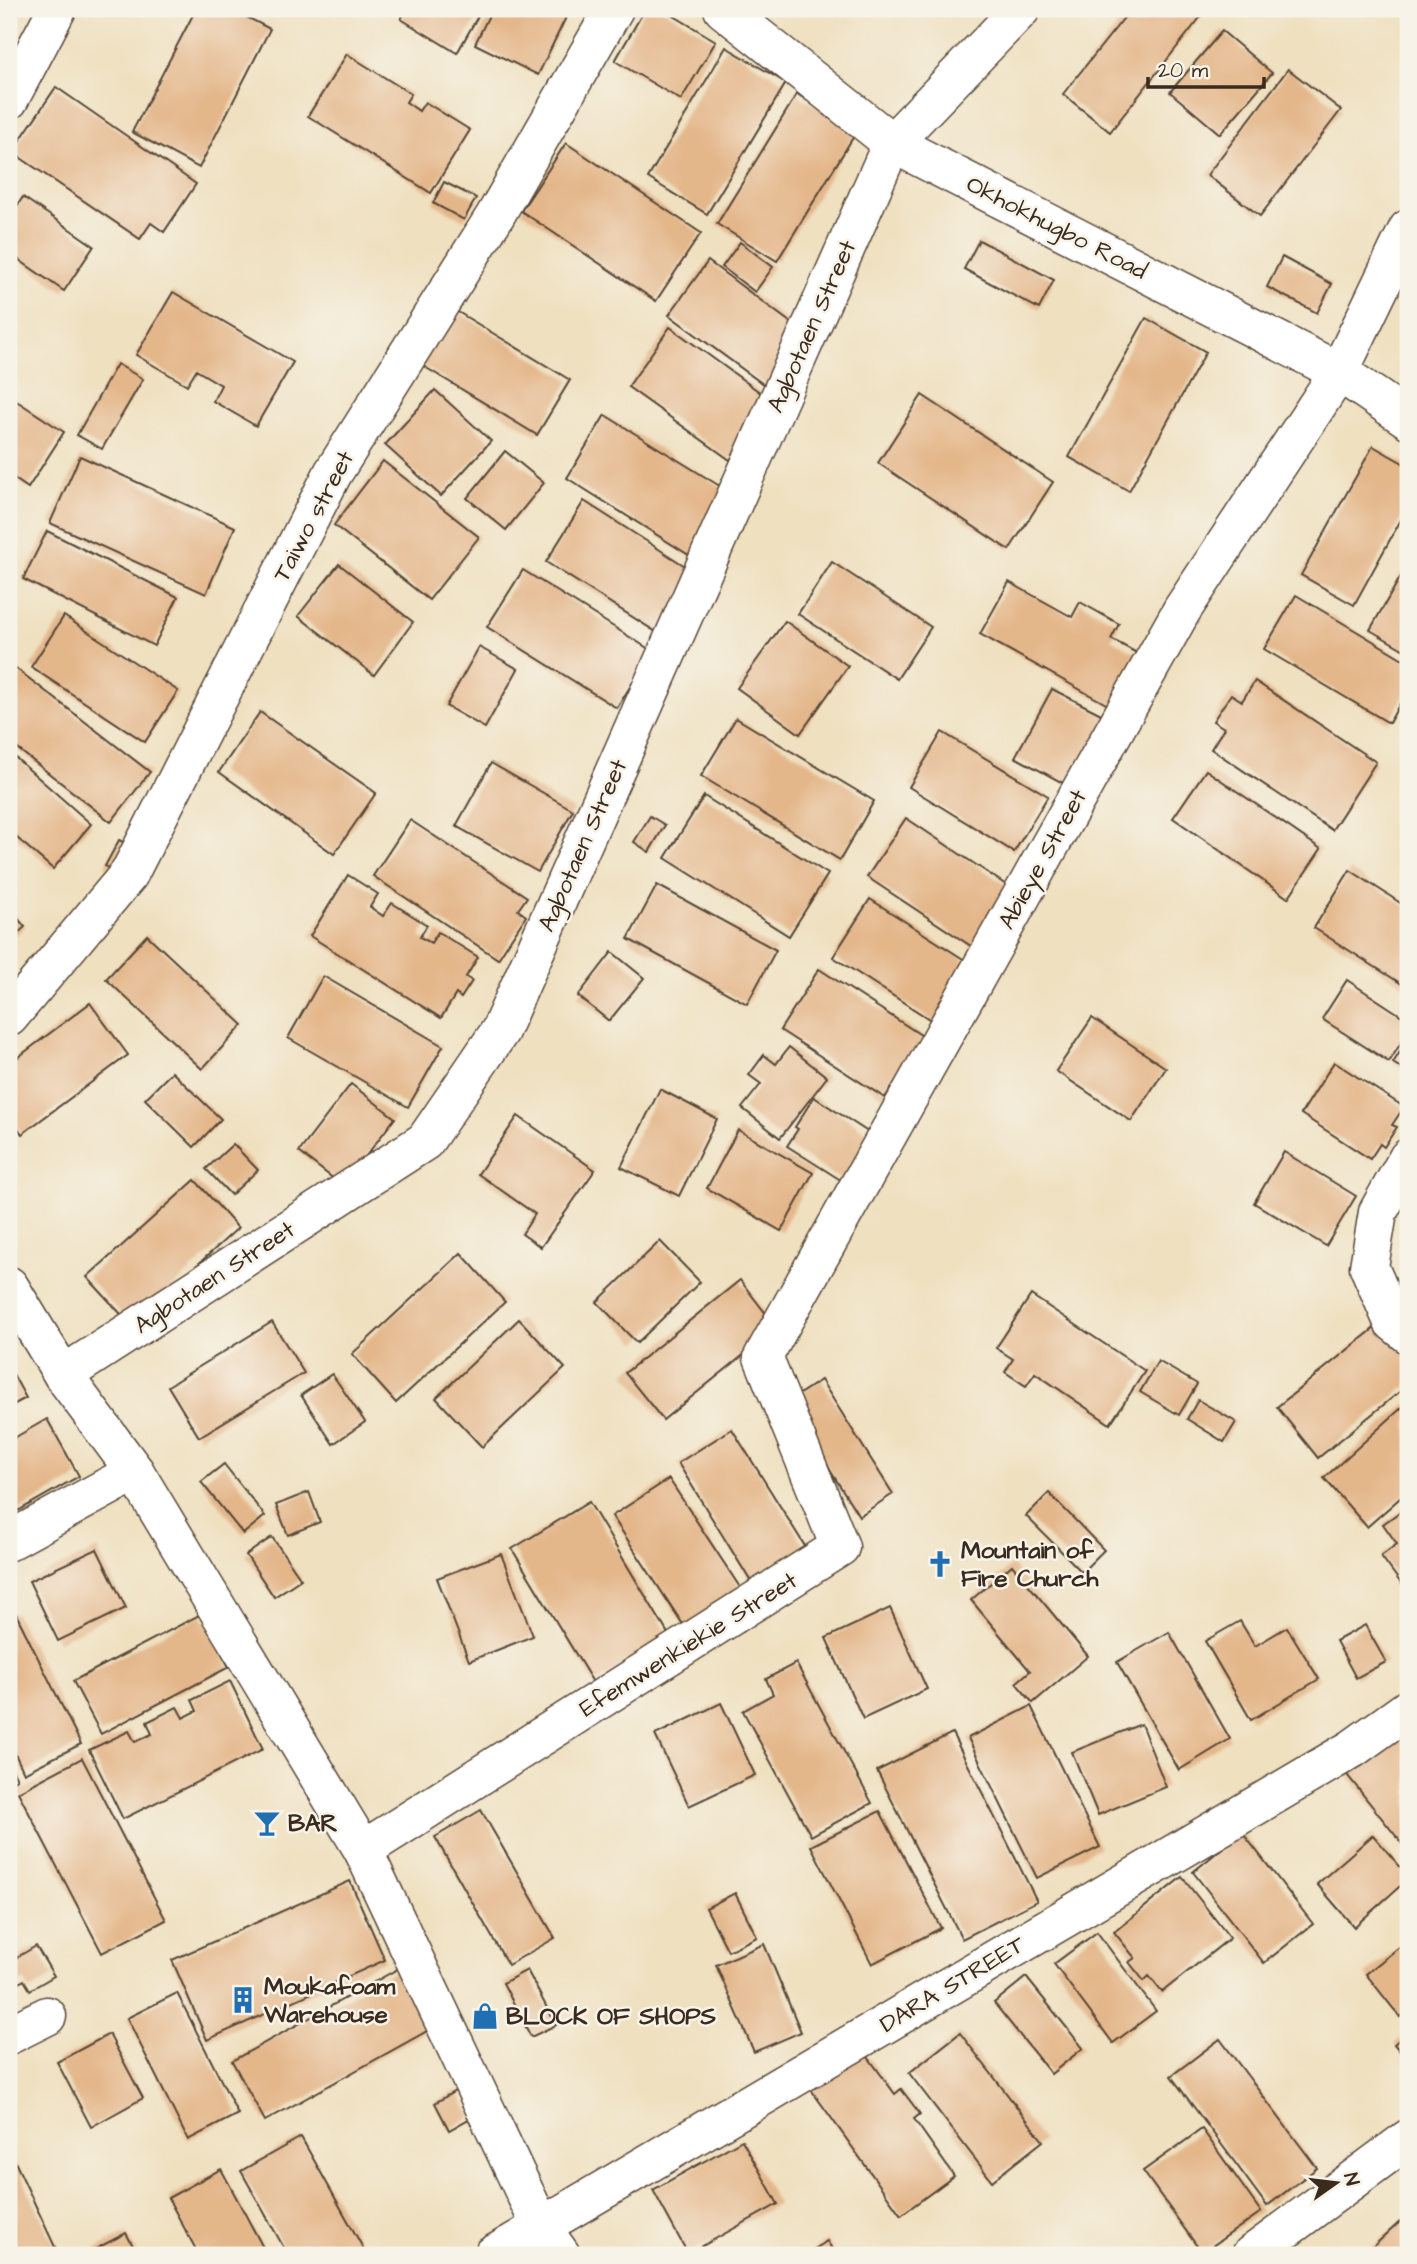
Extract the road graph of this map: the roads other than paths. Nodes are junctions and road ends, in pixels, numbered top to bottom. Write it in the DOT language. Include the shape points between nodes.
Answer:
graph roads {
  1 [pos="57,9"];
  2 [pos="614,9"];
  3 [pos="723,9"];
  4 [pos="1021,9"];
  5 [pos="9,100"];
  6 [pos="892,143"];
  7 [pos="1408,229"];
  8 [pos="1339,372"];
  9 [pos="1408,419"];
  10 [pos="9,1017"];
  11 [pos="1408,1158"];
  12 [pos="9,1286"];
  13 [pos="1408,1335"];
  14 [pos="763,1357"];
  15 [pos="63,1375"];
  16 [pos="135,1472"];
  17 [pos="9,1541"];
  18 [pos="1408,1709"];
  19 [pos="363,1850"];
  20 [pos="47,2017"];
  21 [pos="9,2035"];
  22 [pos="1408,2139"];
  23 [pos="551,2241"];
  24 [pos="493,2255"];
  25 [pos="1251,2255"];
  1 -- 5 [label="street"];
  2 -- 10 [label="street, Taiwo street" via="495,216 333,473 130,874"];
  3 -- 6 [label="street, Okhokhugbo Road"];
  4 -- 6 [label="street"];
  6 -- 8 [label="street, Okhokhugbo Road"];
  6 -- 15 [label="street, Agbotaen Street" via="500,1031 425,1141"];
  7 -- 8 [label="street, Abieye Street"];
  8 -- 9 [label="street, Okhokhugbo Road"];
  8 -- 14 [label="street, Abieye Street" via="1182,610"];
  11 -- 13 [label="street" via="1378,1212 1369,1267 1393,1322"];
  12 -- 15 [label="street"];
  14 -- 19 [label="street, Efemwenkiekie Street" via="840,1547"];
  15 -- 16 [label="street"];
  16 -- 17 [label="street"];
  16 -- 19 [label="street"];
  18 -- 23 [label="street, DARA STREET" via="1352,1749"];
  19 -- 23 [label="street"];
  20 -- 21 [label="street"];
  22 -- 25 [label="street"];
  23 -- 24 [label="street, DARA STREET"];
}
